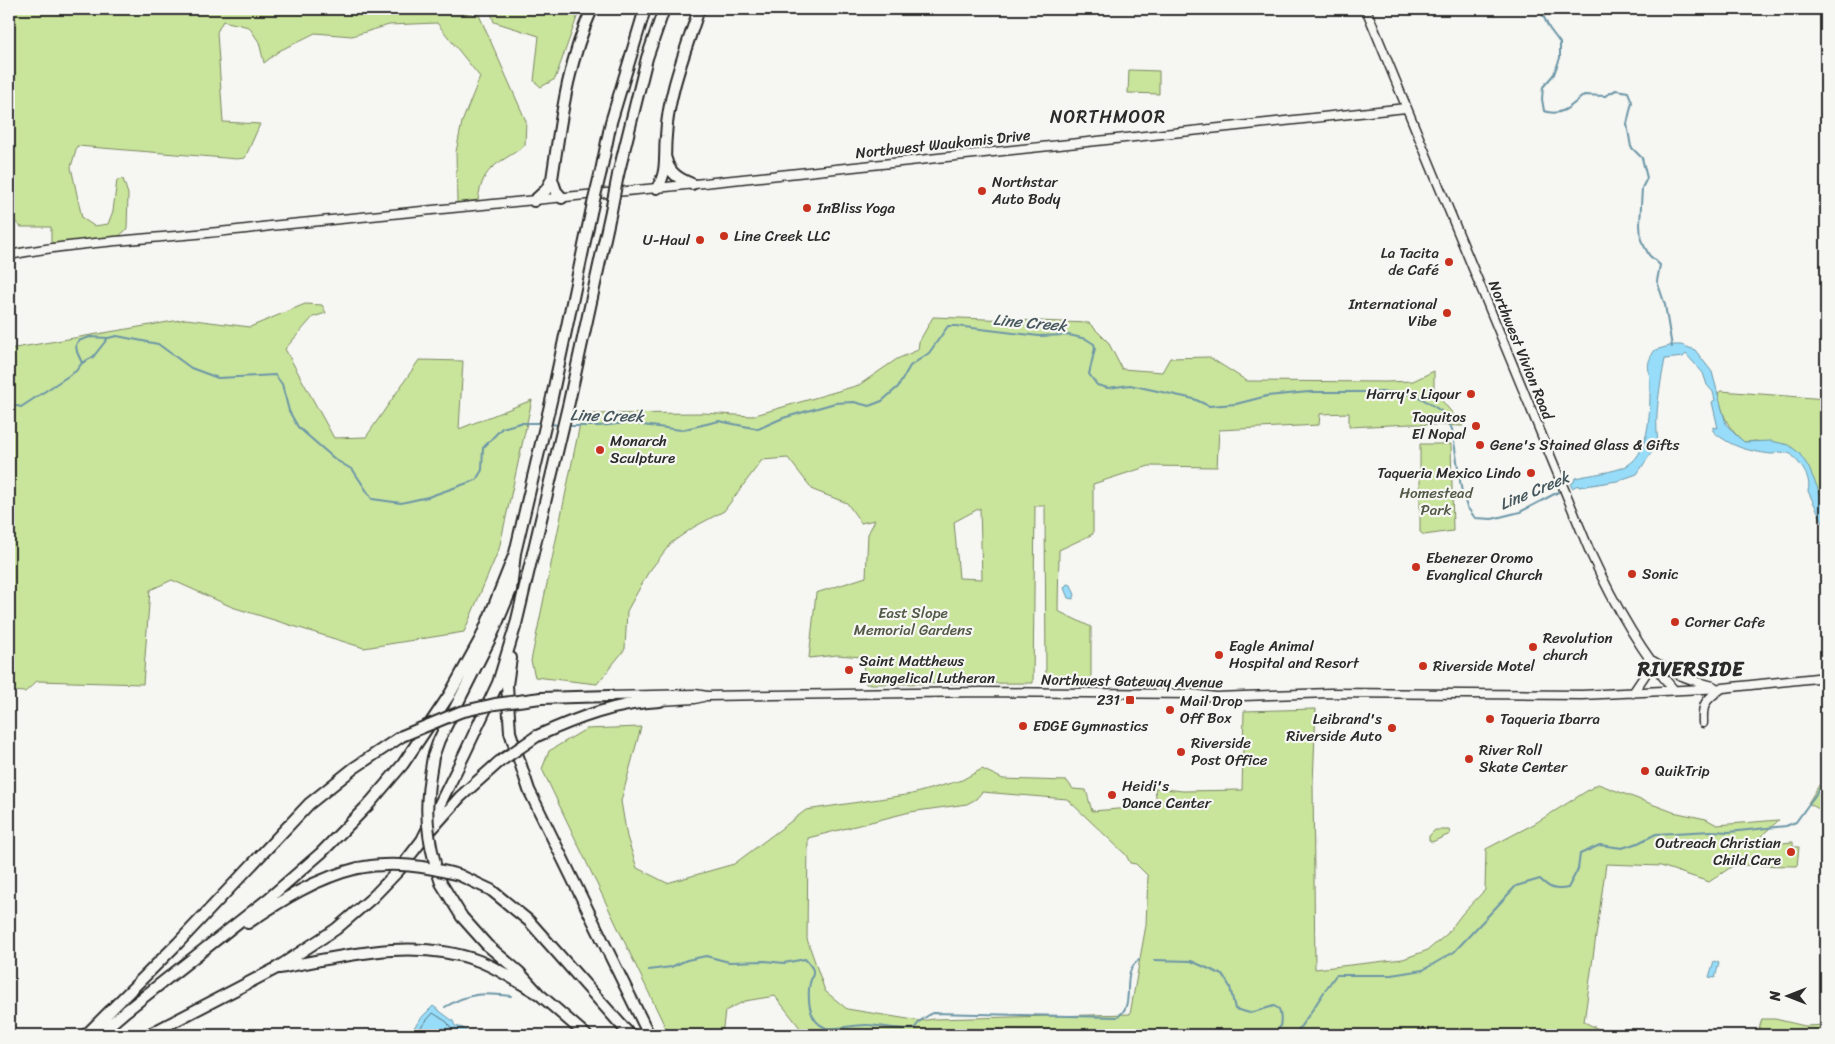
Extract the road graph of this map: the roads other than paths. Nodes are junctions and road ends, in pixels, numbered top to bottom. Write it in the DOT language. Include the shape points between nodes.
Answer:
graph roads {
  1 [pos="592,9"];
  2 [pos="645,9"];
  3 [pos="664,9"];
  4 [pos="699,9"];
  5 [pos="1366,9"];
  6 [pos="1406,108"];
  7 [pos="665,158"];
  8 [pos="552,179"];
  9 [pos="692,184"];
  10 [pos="657,188"];
  11 [pos="562,198"];
  12 [pos="534,200"];
  13 [pos="9,250"];
  14 [pos="27,252"];
  15 [pos="9,255"];
  16 [pos="515,553"];
  17 [pos="516,624"];
  18 [pos="1648,659"];
  19 [pos="1826,676"];
  20 [pos="1723,688"];
  21 [pos="1674,690"];
  22 [pos="1633,693"];
  23 [pos="610,696"];
  24 [pos="707,696"];
  25 [pos="660,701"];
  26 [pos="1703,723"];
  27 [pos="422,840"];
  28 [pos="210,946"];
  29 [pos="274,969"];
  30 [pos="539,994"];
  31 [pos="86,1035"];
  32 [pos="98,1035"];
  33 [pos="148,1035"];
  34 [pos="586,1035"];
  35 [pos="630,1035"];
  36 [pos="649,1035"];
  1 -- 8 [label="highway" via="571,65"];
  2 -- 16 [label="highway, bridge" via="611,122"];
  3 -- 17 [label="highway, bridge" via="618,175 569,402"];
  4 -- 7 [label="highway" via="670,106"];
  5 -- 6 [label="main road, Northwest Vivion Road"];
  6 -- 9 [label="main road, Northwest Waukomis Drive"];
  6 -- 18 [label="main road, Northwest Vivion Road" via="1571,509 1600,574"];
  7 -- 9 [label="highway" via="674,175"];
  7 -- 10 [label="highway" via="662,181"];
  8 -- 11 [label="highway"];
  8 -- 12 [label="highway" via="546,190"];
  9 -- 10 [label="main road, Northwest Waukomis Drive"];
  10 -- 11 [label="main road, Northwest Waukomis Drive"];
  11 -- 12 [label="main road, Northwest Waukomis Drive"];
  12 -- 14 [label="main road, Northwest Waukomis Drive"];
  13 -- 14 [label="main road"];
  14 -- 15 [label="main road"];
  16 -- 28 [label="highway" via="481,638 450,694 403,764 321,854"];
  16 -- 30 [label="highway, bridge" via="511,590 433,757 426,813 441,883 462,917"];
  17 -- 27 [label="highway" via="498,683"];
  17 -- 36 [label="highway" via="507,685 510,732 529,790"];
  18 -- 20 [label="main road" via="1692,680"];
  18 -- 21 [label="main road, Northwest Vivion Road"];
  18 -- 22 [label="main road" via="1646,675"];
  19 -- 20 [label="main road, Northwest Gateway Avenue"];
  20 -- 21 [label="main road, Northwest Gateway Avenue"];
  20 -- 26 [label="main road" via="1711,695 1704,705"];
  21 -- 22 [label="main road, Northwest Gateway Avenue"];
  22 -- 24 [label="main road, Northwest Gateway Avenue" via="1216,696 982,692"];
  23 -- 24 [label="main road, Northwest Gateway Avenue"];
  23 -- 31 [label="highway, bridge" via="541,698 495,704 460,712 402,736 309,804"];
  24 -- 25 [label="main road, Northwest Gateway Avenue"];
  25 -- 27 [label="highway, bridge" via="590,714 537,736 498,762 460,797"];
  27 -- 29 [label="highway" via="372,898 336,929"];
  28 -- 32 [label="highway"];
  28 -- 35 [label="highway, bridge" via="308,885 340,873 401,864 459,874 491,890 529,921"];
  29 -- 30 [label="highway" via="350,954 419,950 477,961"];
  29 -- 33 [label="highway"];
  30 -- 34 [label="highway"];
}
